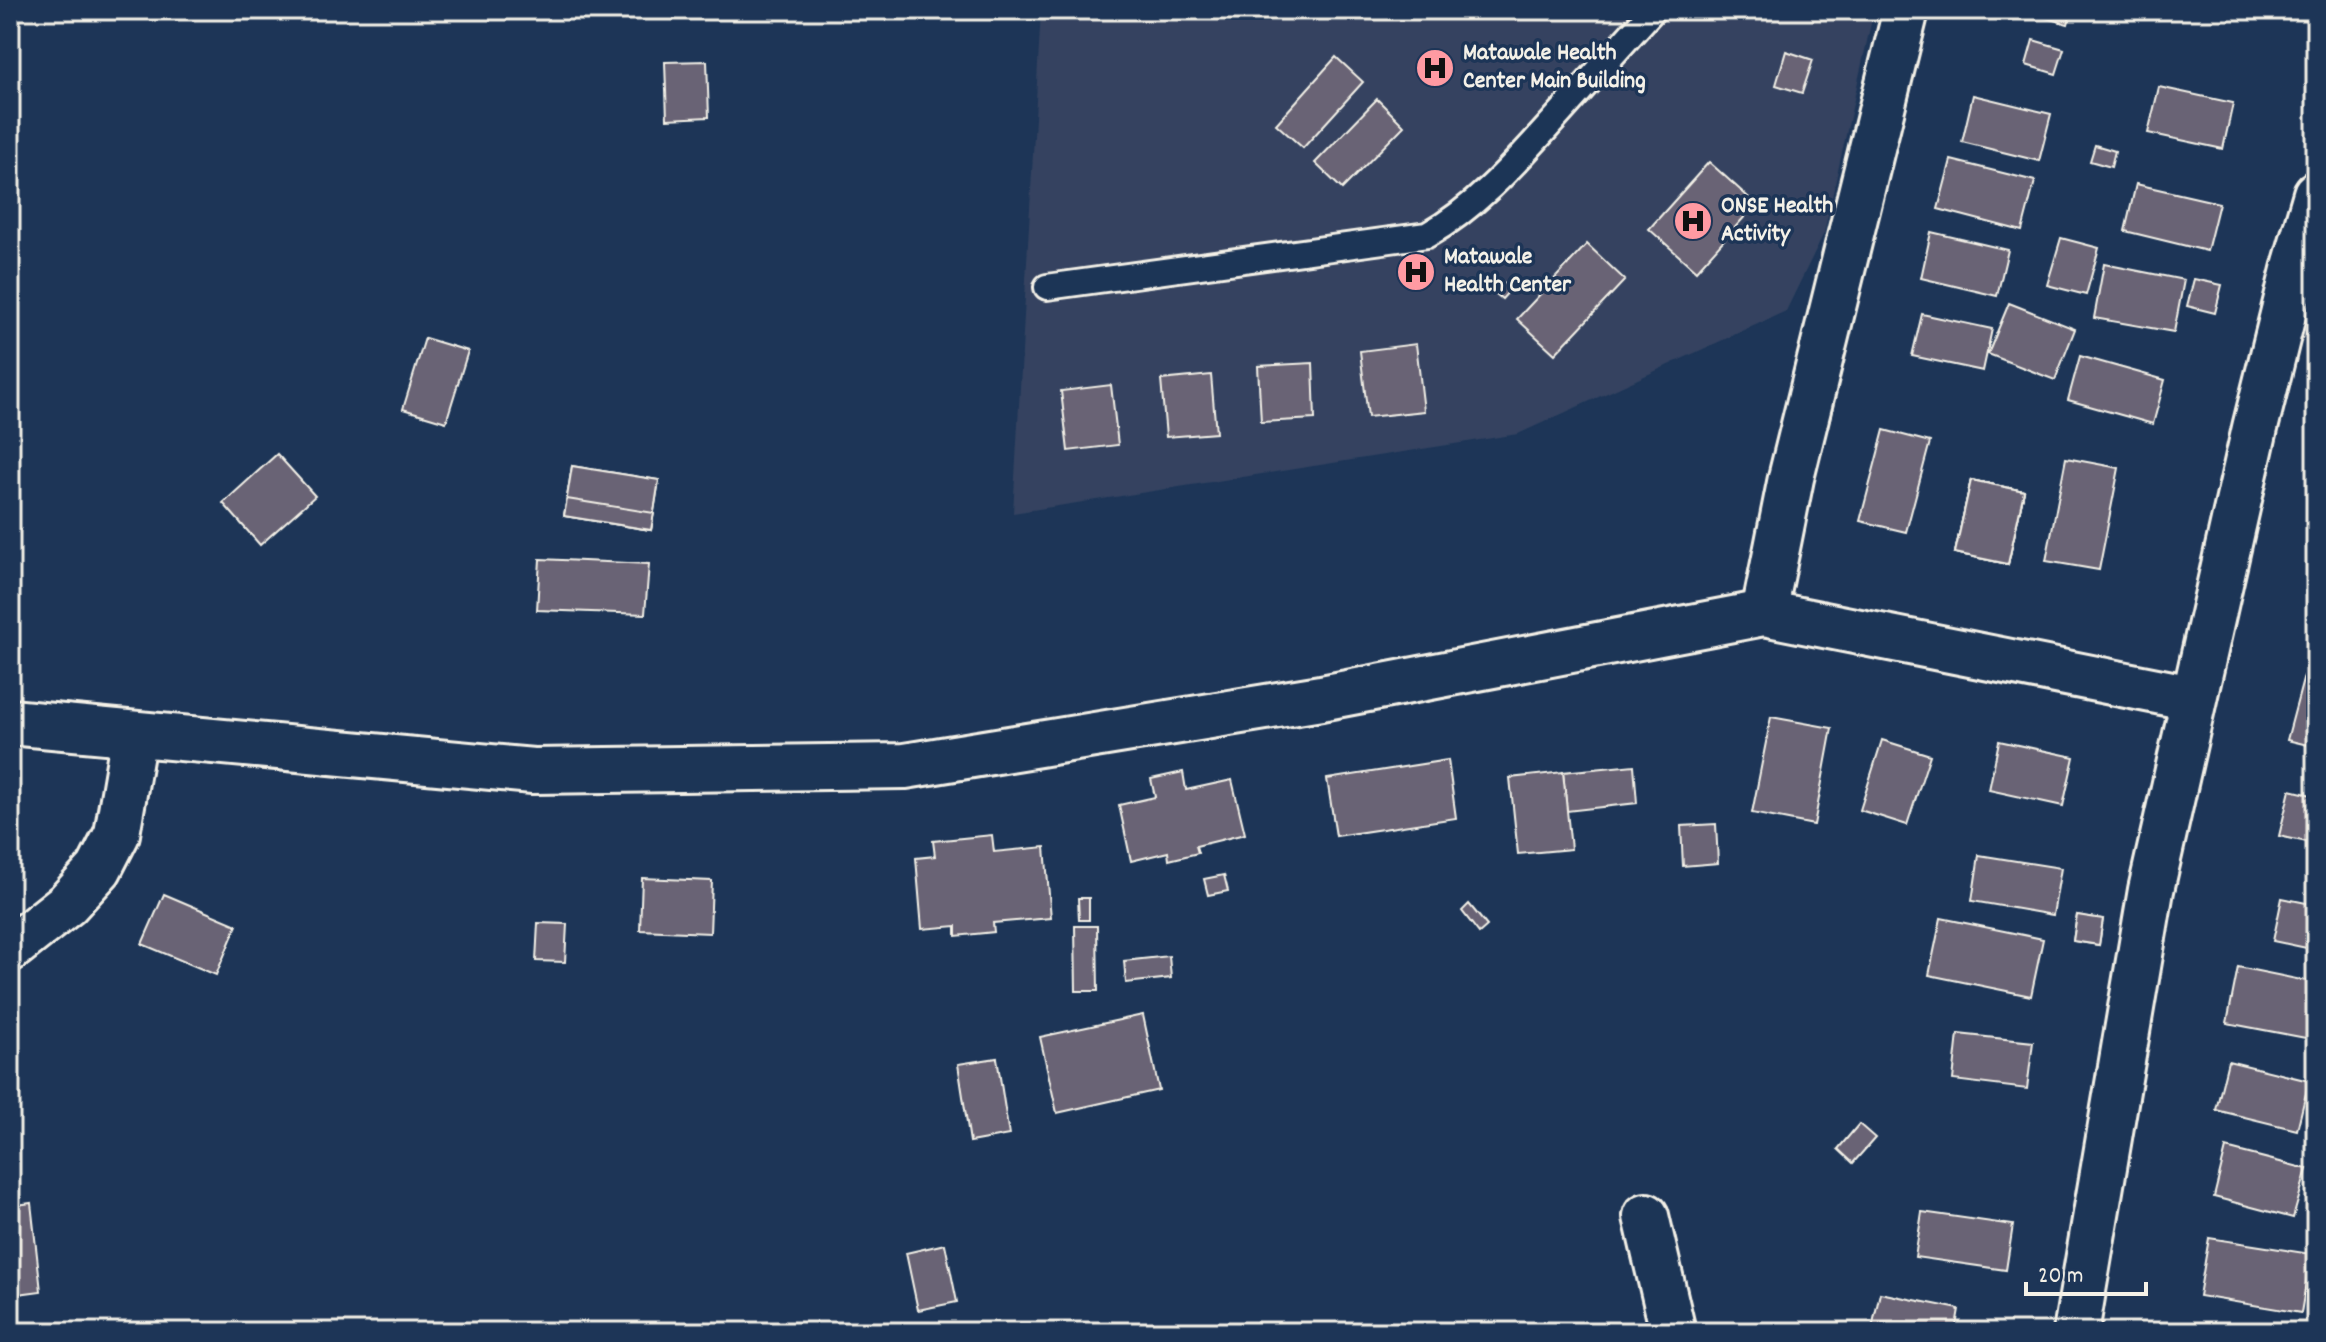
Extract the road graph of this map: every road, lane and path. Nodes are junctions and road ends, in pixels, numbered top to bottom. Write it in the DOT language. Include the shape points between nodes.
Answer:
graph roads {
  1 [pos="1653,10"];
  2 [pos="1906,10"];
  3 [pos="2316,194"];
  4 [pos="1047,287"];
  5 [pos="1764,613"];
  6 [pos="2192,698"];
  7 [pos="10,722"];
  8 [pos="134,735"];
  9 [pos="10,949"];
  10 [pos="1646,1216"];
  11 [pos="1673,1332"];
  12 [pos="2076,1332"];
  1 -- 4 [label="lane" via="1475,202 1427,235"];
  2 -- 5 [label="street" via="1791,478"];
  3 -- 6 [label="street"];
  5 -- 6 [label="street"];
  5 -- 8 [label="street" via="1321,698 905,766 533,771"];
  6 -- 12 [label="street" via="2151,890"];
  7 -- 8 [label="street"];
  8 -- 9 [label="street" via="117,834 99,869 67,904"];
  10 -- 11 [label="street"];
}
